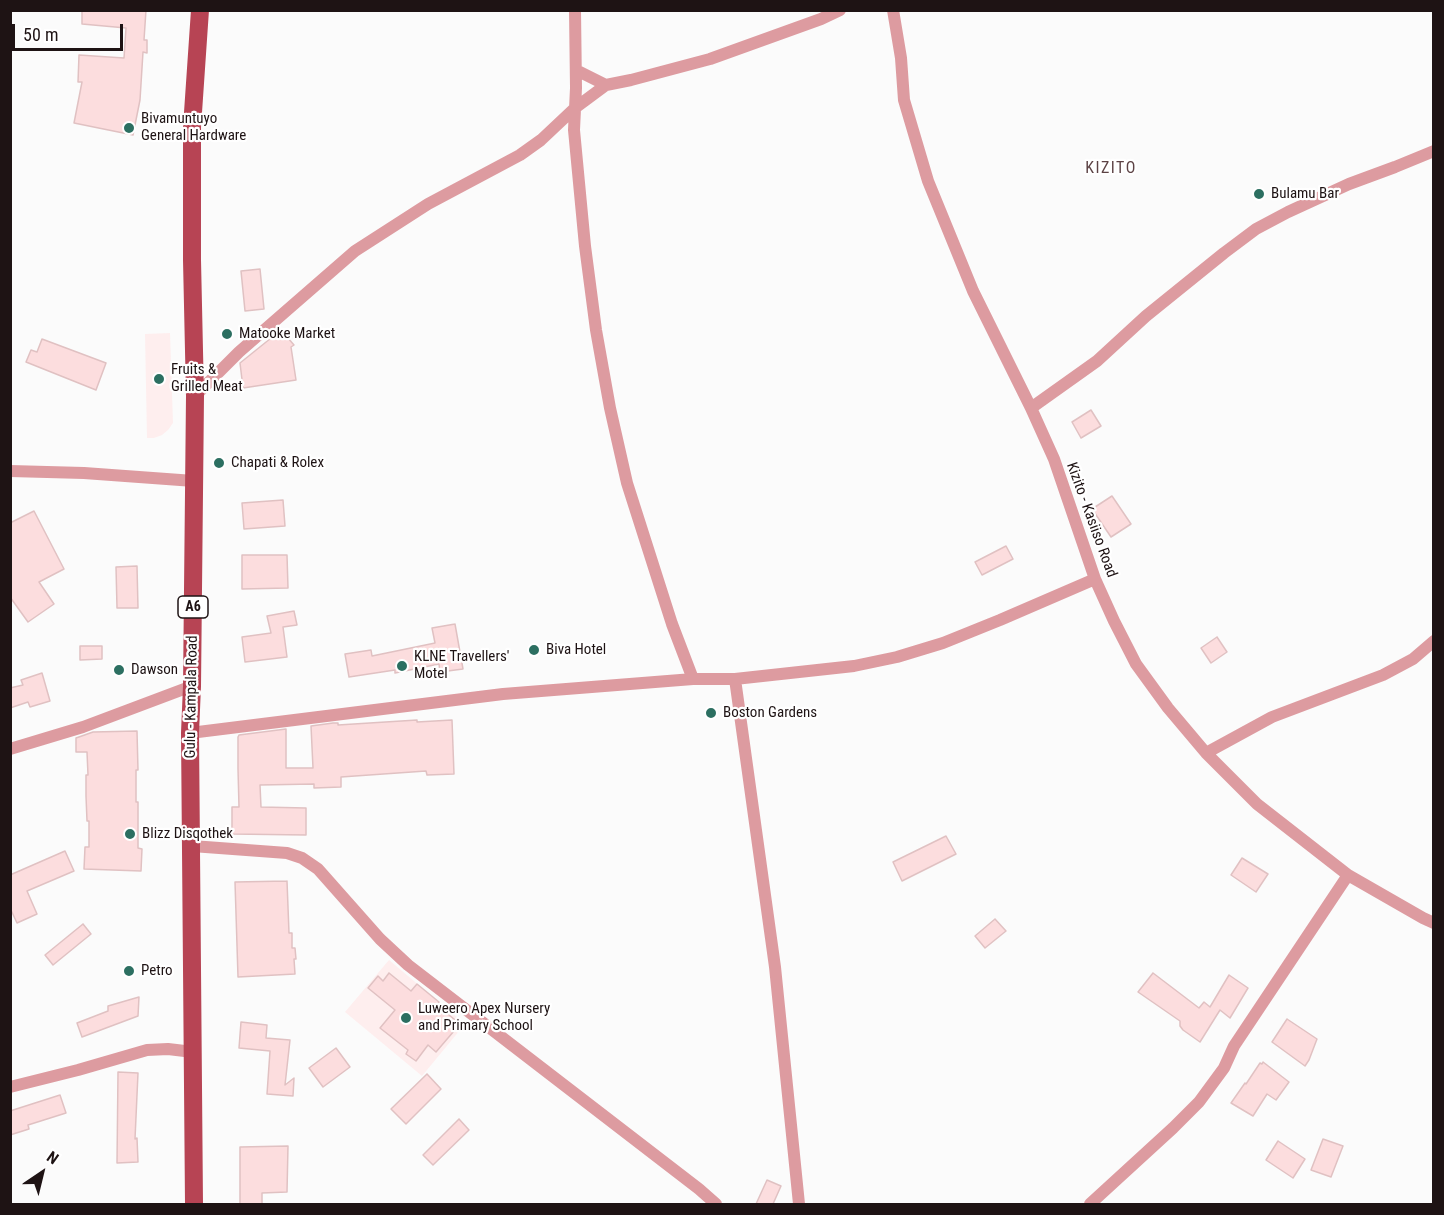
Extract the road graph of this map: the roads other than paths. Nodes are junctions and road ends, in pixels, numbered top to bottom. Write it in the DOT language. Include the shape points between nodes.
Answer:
graph roads {
  1 [pos="200,10"];
  2 [pos="575,10"];
  3 [pos="840,10"];
  4 [pos="892,10"];
  5 [pos="576,70"];
  6 [pos="606,85"];
  7 [pos="575,108"];
  8 [pos="1434,151"];
  9 [pos="195,396"];
  10 [pos="1031,408"];
  11 [pos="10,471"];
  12 [pos="194,481"];
  13 [pos="1095,579"];
  14 [pos="1434,641"];
  15 [pos="693,679"];
  16 [pos="735,679"];
  17 [pos="192,686"];
  18 [pos="190,733"];
  19 [pos="10,749"];
  20 [pos="1206,753"];
  21 [pos="192,846"];
  22 [pos="1348,875"];
  23 [pos="1434,923"];
  24 [pos="193,1052"];
  25 [pos="10,1087"];
  26 [pos="194,1204"];
  27 [pos="716,1204"];
  28 [pos="799,1204"];
  29 [pos="1090,1204"];
  1 -- 9 [label="main road, Gulu - Kampala Road / A6" via="192,127"];
  2 -- 5 [label="street"];
  3 -- 6 [label="street" via="710,59"];
  4 -- 10 [label="street, Kizito - Kasiiso Road" via="904,100 928,181 973,291"];
  5 -- 6 [label="street"];
  5 -- 7 [label="street"];
  6 -- 7 [label="street"];
  7 -- 9 [label="street" via="520,155 429,204 355,251 239,352"];
  7 -- 15 [label="street" via="585,246 610,408 627,483"];
  8 -- 10 [label="street" via="1349,184 1256,229 1146,316 1097,361"];
  9 -- 12 [label="main road, Gulu - Kampala Road / A6"];
  10 -- 13 [label="street, Kizito - Kasiiso Road" via="1054,459"];
  11 -- 12 [label="street"];
  12 -- 17 [label="main road, Gulu - Kampala Road / A6"];
  13 -- 16 [label="street" via="943,643 897,657 854,666"];
  13 -- 20 [label="street, Kizito - Kasiiso Road" via="1136,664"];
  14 -- 20 [label="street" via="1413,659 1383,675 1272,717"];
  15 -- 16 [label="street"];
  15 -- 18 [label="street" via="503,694"];
  16 -- 28 [label="street" via="775,967"];
  17 -- 18 [label="main road, Gulu - Kampala Road / A6"];
  17 -- 19 [label="street" via="83,727"];
  18 -- 21 [label="main road, Gulu - Kampala Road / A6"];
  20 -- 22 [label="street, Kizito - Kasiiso Road" via="1257,804"];
  21 -- 24 [label="main road, Gulu - Kampala Road / A6"];
  21 -- 27 [label="street" via="287,853 302,858 318,869 408,965"];
  22 -- 23 [label="street, Kizito - Kasiiso Road"];
  22 -- 29 [label="street" via="1199,1102"];
  24 -- 25 [label="street" via="147,1050"];
  24 -- 26 [label="main road, Gulu - Kampala Road / A6"];
}
